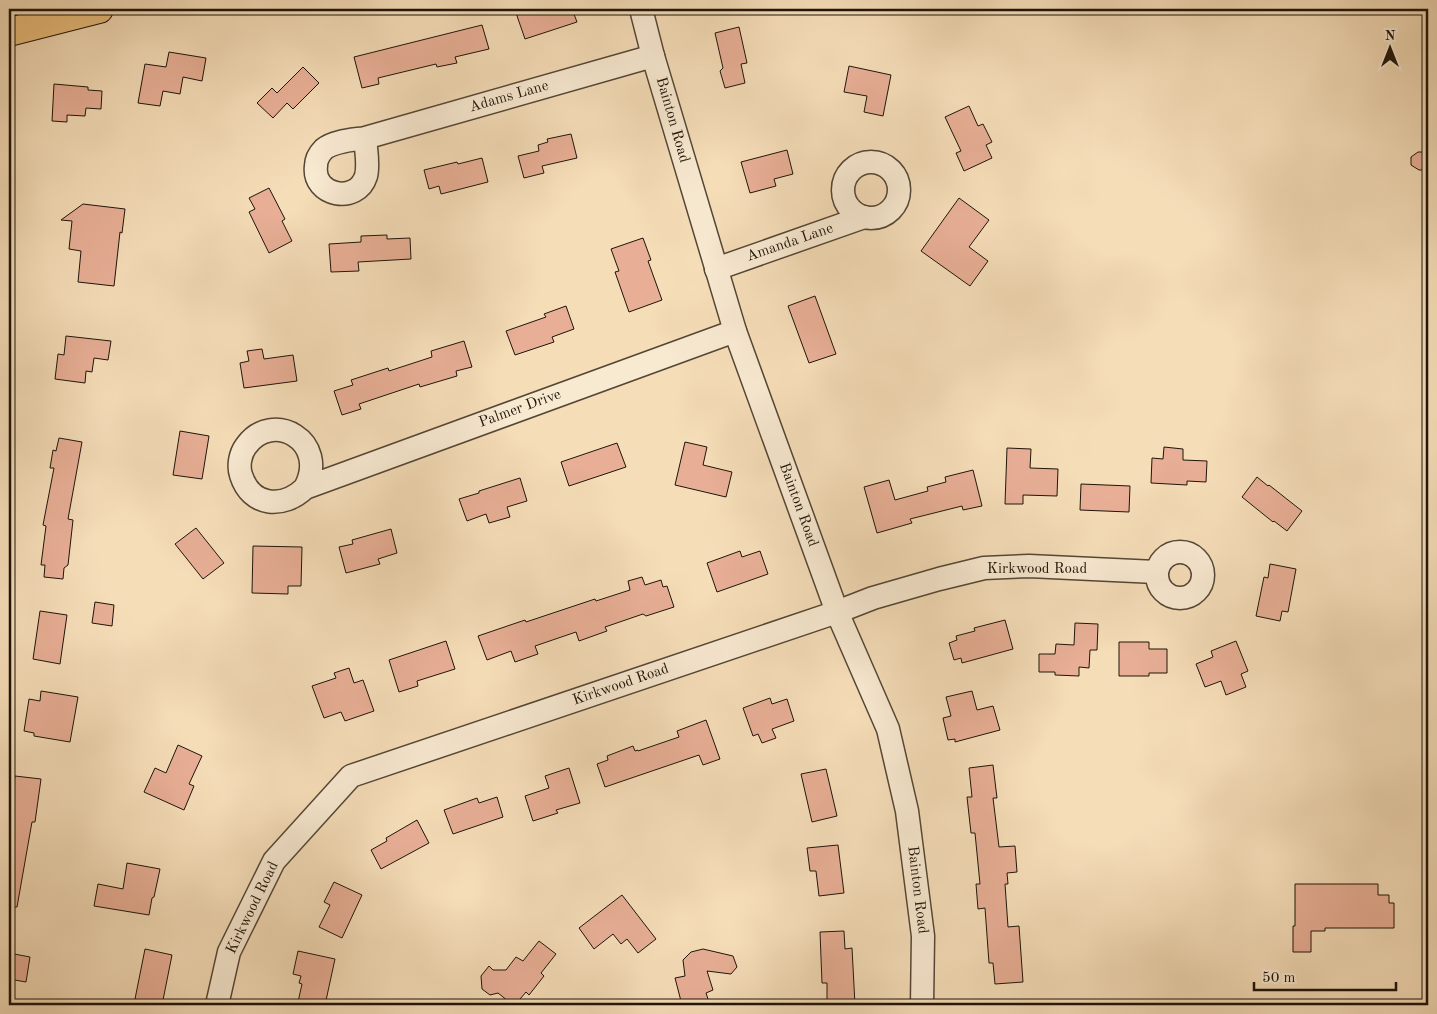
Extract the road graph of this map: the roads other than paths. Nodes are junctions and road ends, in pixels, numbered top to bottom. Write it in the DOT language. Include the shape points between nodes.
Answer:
graph roads {
  1 [pos="99,9"];
  2 [pos="641,9"];
  3 [pos="9,32"];
  4 [pos="653,56"];
  5 [pos="365,138"];
  6 [pos="864,218"];
  7 [pos="716,269"];
  8 [pos="735,331"];
  9 [pos="305,488"];
  10 [pos="1156,572"];
  11 [pos="838,612"];
  12 [pos="217,1005"];
  13 [pos="922,1005"];
  1 -- 3 [label="highway"];
  2 -- 4 [label="street, Bainton Road"];
  4 -- 5 [label="street, Adams Lane"];
  4 -- 7 [label="street, Bainton Road"];
  6 -- 7 [label="street, Amanda Lane"];
  7 -- 8 [label="street, Bainton Road"];
  8 -- 9 [label="street, Palmer Drive"];
  8 -- 11 [label="street, Bainton Road"];
  10 -- 11 [label="street, Kirkwood Road" via="1029,566 984,568 873,598"];
  11 -- 12 [label="street, Kirkwood Road" via="351,776 274,861 229,952"];
  11 -- 13 [label="street, Bainton Road" via="888,729 907,811 923,936"];
}
